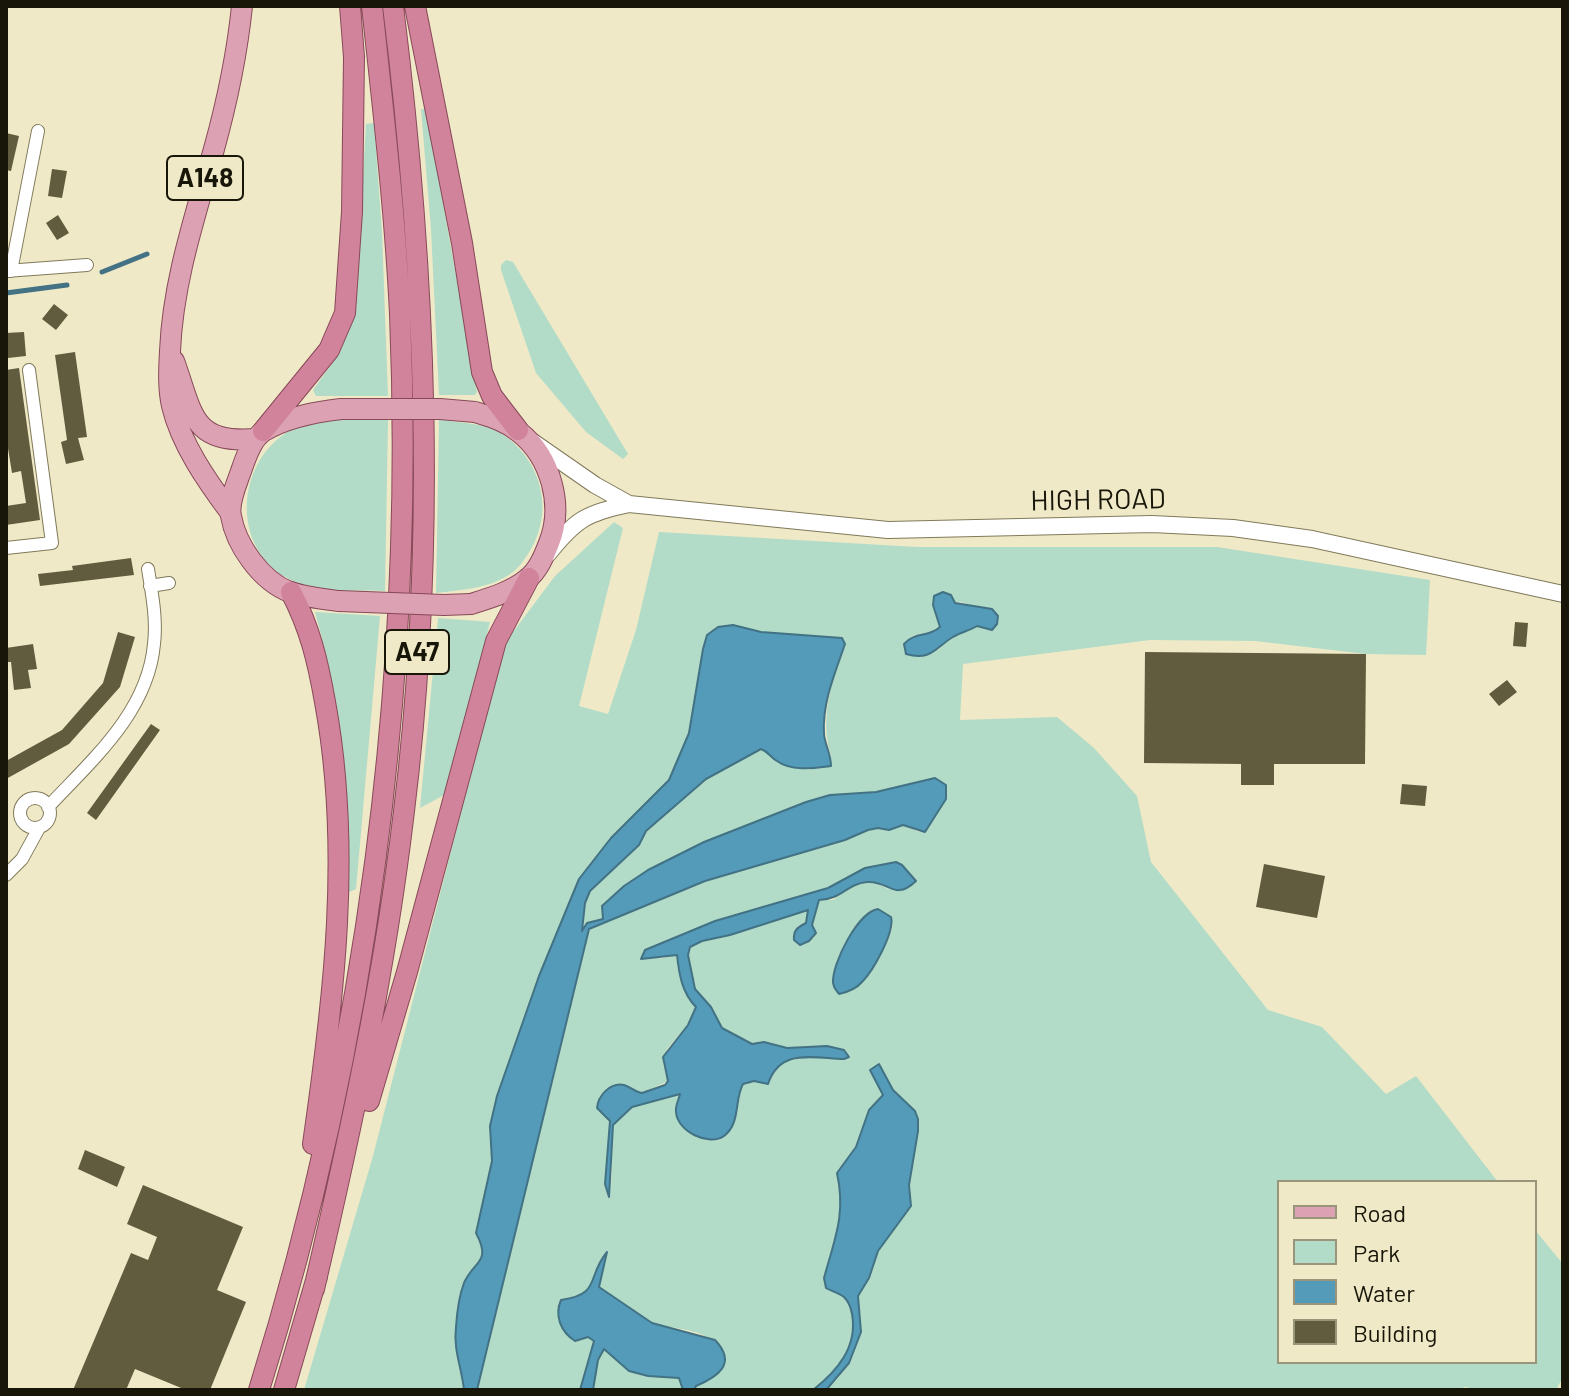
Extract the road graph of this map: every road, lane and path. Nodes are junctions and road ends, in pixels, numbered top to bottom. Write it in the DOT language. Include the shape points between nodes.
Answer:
graph roads {
  1 [pos="242,6"];
  2 [pos="350,6"];
  3 [pos="372,6"];
  4 [pos="393,6"];
  5 [pos="415,6"];
  6 [pos="38,131"];
  7 [pos="87,265"];
  8 [pos="8,271"];
  9 [pos="170,350"];
  10 [pos="29,370"];
  11 [pos="522,434"];
  12 [pos="259,435"];
  13 [pos="637,505"];
  14 [pos="230,512"];
  15 [pos="6,548"];
  16 [pos="542,561"];
  17 [pos="148,569"];
  18 [pos="529,578"];
  19 [pos="169,583"];
  20 [pos="150,586"];
  21 [pos="291,592"];
  22 [pos="1563,594"];
  23 [pos="6,807"];
  24 [pos="21,807"];
  25 [pos="48,807"];
  26 [pos="39,828"];
  27 [pos="6,875"];
  28 [pos="293,1283"];
  29 [pos="314,1289"];
  30 [pos="259,1390"];
  31 [pos="284,1390"];
  1 -- 9 [label="main road, A148" via="234,64 179,273"];
  2 -- 12 [label="highway" via="352,212 345,313 329,350"];
  3 -- 28 [label="highway, A47" via="400,314 400,533 392,693 360,965"];
  4 -- 29 [label="highway, A47" via="410,151 424,424 414,703 383,967"];
  5 -- 11 [label="highway" via="482,372 492,396"];
  6 -- 8 [label="street"];
  7 -- 8 [label="street"];
  9 -- 12 [label="main road, A148" via="201,427 226,440"];
  9 -- 14 [label="main road, A148" via="168,383 179,426"];
  10 -- 15 [label="street" via="52,543"];
  11 -- 12 [label="main road, A148, bridge" via="475,412 341,409 301,415"];
  11 -- 13 [label="street, HIGH ROAD" via="595,485"];
  11 -- 16 [label="main road, A148" via="548,473 555,497 552,535"];
  12 -- 14 [label="main road" via="237,481"];
  13 -- 16 [label="street, HIGH ROAD" via="595,511 576,523"];
  13 -- 22 [label="street, HIGH ROAD" via="888,530 1152,524 1233,528 1312,539"];
  14 -- 21 [label="main road, A148" via="257,567"];
  16 -- 18 [label="main road, A148"];
  17 -- 20 [label="street"];
  18 -- 21 [label="main road, A148, bridge" via="471,604 339,601"];
  18 -- 29 [label="highway, A47" via="496,641"];
  19 -- 20 [label="street"];
  20 -- 25 [label="street" via="154,646 136,705"];
  21 -- 28 [label="highway, A47" via="312,636 319,668 331,733 339,847 323,1075"];
  23 -- 24 [label="street"];
  24 -- 25 [label="street" via="32,798"];
  24 -- 26 [label="street" via="22,821"];
  25 -- 26 [label="street" via="49,817"];
  26 -- 27 [label="street"];
  28 -- 30 [label="highway, A47"];
  29 -- 31 [label="highway, A47"];
}
